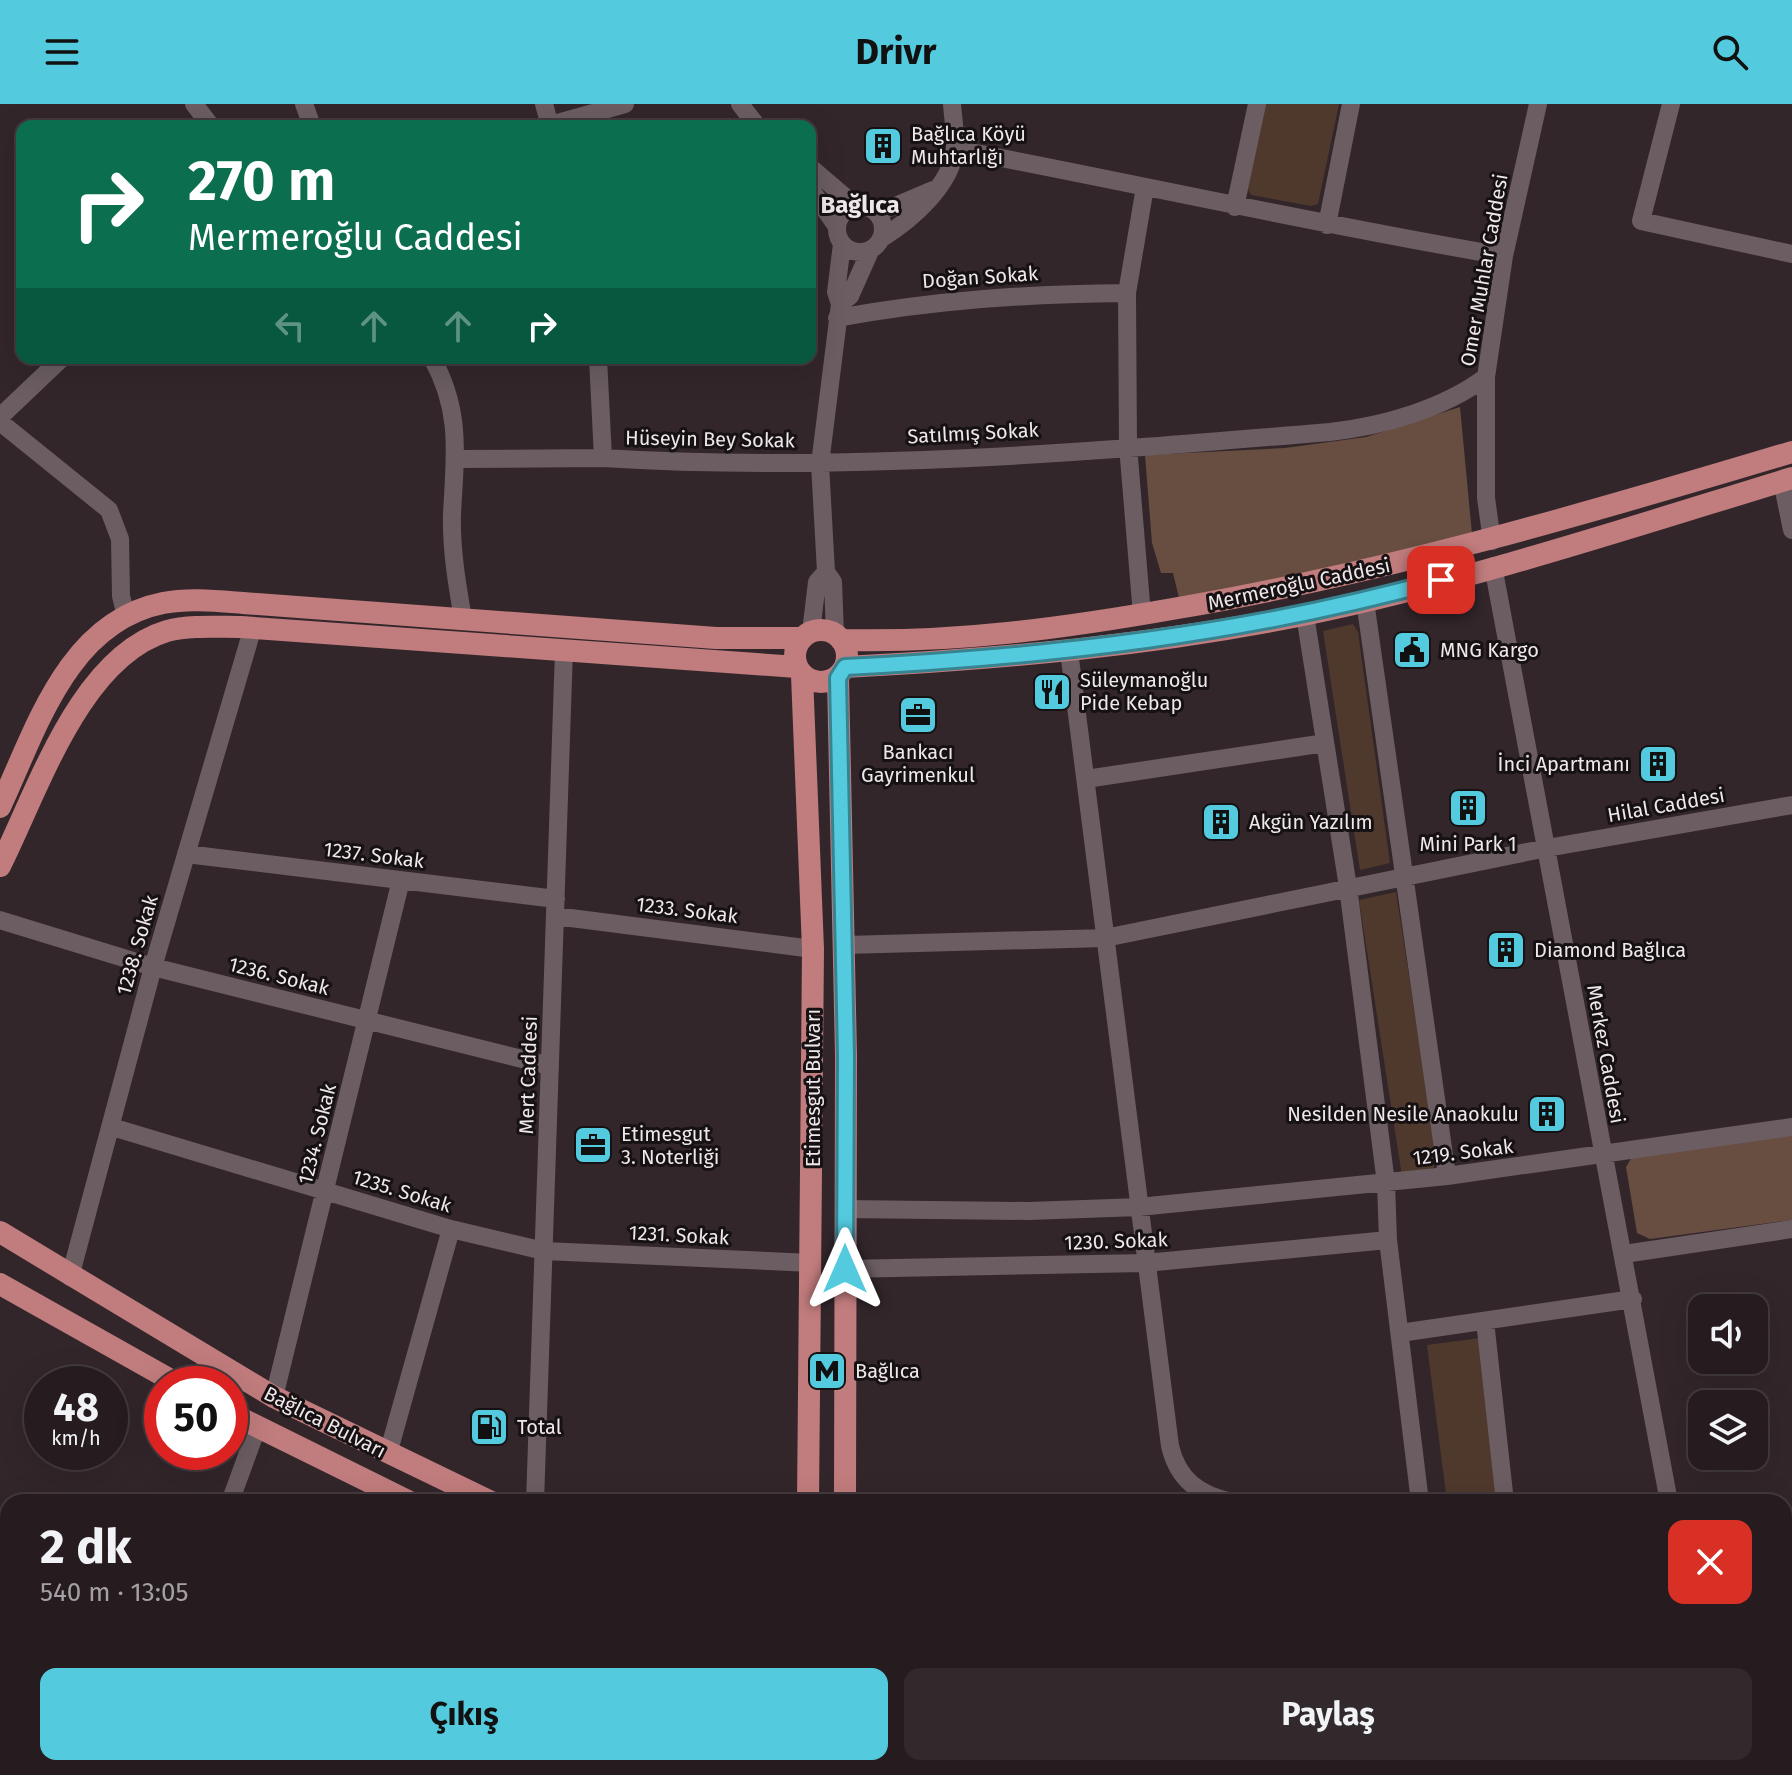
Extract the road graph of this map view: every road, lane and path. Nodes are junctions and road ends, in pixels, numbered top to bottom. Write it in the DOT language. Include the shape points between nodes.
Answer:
graph roads {
  1 [pos="194,104"];
  2 [pos="625,104"];
  3 [pos="740,104"];
  4 [pos="952,104"];
  5 [pos="1257,104"];
  6 [pos="1351,104"];
  7 [pos="1538,104"];
  8 [pos="1671,104"];
  9 [pos="206,120"];
  10 [pos="570,120"];
  11 [pos="752,120"];
  12 [pos="955,149"];
  13 [pos="816,172"];
  14 [pos="1145,187"];
  15 [pos="933,190"];
  16 [pos="816,197"];
  17 [pos="1235,207"];
  18 [pos="866,209"];
  19 [pos="1327,225"];
  20 [pos="840,235"];
  21 [pos="876,244"];
  22 [pos="1792,254"];
  23 [pos="1504,256"];
  24 [pos="1127,293"];
  25 [pos="838,311"];
  26 [pos="56,364"];
  27 [pos="435,364"];
  28 [pos="598,364"];
  29 [pos="1486,377"];
  30 [pos="0,419"];
  31 [pos="1128,446"];
  32 [pos="1792,452"];
  33 [pos="603,458"];
  34 [pos="457,459"];
  35 [pos="820,464"];
  36 [pos="1787,480"];
  37 [pos="1792,530"];
  38 [pos="1492,541"];
  39 [pos="1493,566"];
  40 [pos="826,572"];
  41 [pos="1365,601"];
  42 [pos="1142,615"];
  43 [pos="1305,615"];
  44 [pos="126,616"];
  45 [pos="463,619"];
  46 [pos="253,627"];
  47 [pos="806,635"];
  48 [pos="838,637"];
  49 [pos="564,650"];
  50 [pos="1069,651"];
  51 [pos="800,671"];
  52 [pos="842,672"];
  53 [pos="1325,743"];
  54 [pos="1086,779"];
  55 [pos="1792,805"];
  56 [pos="0,807"];
  57 [pos="1547,848"];
  58 [pos="186,854"];
  59 [pos="0,866"];
  60 [pos="1404,877"];
  61 [pos="401,880"];
  62 [pos="1348,887"];
  63 [pos="556,907"];
  64 [pos="0,920"];
  65 [pos="1105,938"];
  66 [pos="845,945"];
  67 [pos="813,949"];
  68 [pos="153,967"];
  69 [pos="367,1021"];
  70 [pos="550,1066"];
  71 [pos="112,1127"];
  72 [pos="1792,1127"];
  73 [pos="1602,1156"];
  74 [pos="1447,1176"];
  75 [pos="1386,1183"];
  76 [pos="326,1192"];
  77 [pos="1139,1207"];
  78 [pos="845,1209"];
  79 [pos="451,1229"];
  80 [pos="1792,1229"];
  81 [pos="0,1232"];
  82 [pos="1388,1240"];
  83 [pos="544,1251"];
  84 [pos="1624,1254"];
  85 [pos="812,1263"];
  86 [pos="1145,1263"];
  87 [pos="845,1269"];
  88 [pos="70,1277"];
  89 [pos="0,1284"];
  90 [pos="1633,1299"];
  91 [pos="1485,1321"];
  92 [pos="1400,1333"];
  93 [pos="146,1366"];
  94 [pos="274,1397"];
  95 [pos="248,1423"];
  96 [pos="257,1428"];
  97 [pos="388,1454"];
  98 [pos="233,1494"];
  99 [pos="393,1494"];
  100 [pos="474,1494"];
  101 [pos="535,1494"];
  102 [pos="808,1494"];
  103 [pos="845,1494"];
  104 [pos="1204,1494"];
  105 [pos="1419,1494"];
  106 [pos="1504,1494"];
  107 [pos="1668,1494"];
  1 -- 9 [label="street"];
  2 -- 10 [label="street"];
  3 -- 11 [label="street"];
  4 -- 12 [label="street"];
  5 -- 17 [label="street"];
  6 -- 19 [label="street"];
  7 -- 23 [label="street, Omer Muhlar Caddesi"];
  8 -- 22 [label="street" via="1641,221"];
  12 -- 14 [label="street"];
  12 -- 15 [label="street"];
  13 -- 18 [label="street"];
  14 -- 17 [label="street"];
  14 -- 24 [label="street"];
  15 -- 18 [label="street" via="893,207"];
  15 -- 21 [label="street" via="928,203"];
  16 -- 20 [label="street"];
  17 -- 19 [label="street"];
  18 -- 20 [label="street" via="846,211"];
  18 -- 21 [label="street" via="884,226"];
  19 -- 23 [label="street"];
  20 -- 21 [label="street" via="858,253"];
  20 -- 25 [label="street"];
  21 -- 25 [label="street"];
  23 -- 29 [label="street, Omer Muhlar Caddesi"];
  24 -- 25 [label="street, Doğan Sokak" via="1039,294"];
  24 -- 31 [label="street"];
  25 -- 35 [label="street"];
  26 -- 30 [label="street"];
  27 -- 34 [label="street" via="445,382"];
  28 -- 33 [label="street, Hüseyin Bey Sokak"];
  29 -- 31 [label="street, Satılmış Sokak" via="1431,405 1358,429"];
  29 -- 38 [label="street, Omer Muhlar Caddesi" via="1486,498"];
  30 -- 44 [label="street" via="109,510 120,539"];
  31 -- 35 [label="street, Satılmış Sokak"];
  31 -- 42 [label="street"];
  32 -- 38 [label="main road, Mermeroğlu Caddesi"];
  33 -- 34 [label="street"];
  33 -- 35 [label="street, Hüseyin Bey Sokak"];
  34 -- 45 [label="street" via="452,529"];
  35 -- 40 [label="street"];
  36 -- 37 [label="street"];
  36 -- 39 [label="main road, Mermeroğlu Caddesi"];
  38 -- 42 [label="main road, Mermeroğlu Caddesi" via="1289,589"];
  39 -- 41 [label="main road, Mermeroğlu Caddesi"];
  39 -- 57 [label="street, Merkez Caddesi"];
  40 -- 47 [label="street" via="817,582"];
  40 -- 48 [label="street" via="833,582"];
  41 -- 43 [label="main road, Mermeroğlu Caddesi"];
  41 -- 60 [label="street"];
  42 -- 48 [label="main road, Mermeroğlu Caddesi" via="928,642"];
  43 -- 50 [label="main road, Mermeroğlu Caddesi"];
  43 -- 53 [label="street"];
  44 -- 45 [label="main road" via="149,606 194,600"];
  44 -- 56 [label="main road" via="71,663"];
  45 -- 47 [label="main road" via="716,638"];
  46 -- 49 [label="main road"];
  46 -- 58 [label="street, 1238. Sokak"];
  46 -- 59 [label="main road" via="167,631 121,654 87,692"];
  47 -- 48 [label="main road"];
  47 -- 51 [label="main road" via="795,650"];
  48 -- 52 [label="main road" via="847,656"];
  49 -- 51 [label="main road"];
  49 -- 63 [label="street, Mert Caddesi"];
  50 -- 52 [label="main road, Mermeroğlu Caddesi"];
  50 -- 54 [label="street"];
  51 -- 52 [label="main road" via="817,682"];
  51 -- 67 [label="main road, Etimesgut Bulvarı"];
  52 -- 66 [label="main road, Etimesgut Bulvarı"];
  53 -- 54 [label="street"];
  53 -- 62 [label="street"];
  54 -- 65 [label="street"];
  55 -- 57 [label="street, Hilal Caddesi"];
  57 -- 60 [label="street, Hilal Caddesi"];
  57 -- 73 [label="street, Merkez Caddesi"];
  58 -- 61 [label="street, 1237. Sokak"];
  58 -- 68 [label="street, 1238. Sokak"];
  60 -- 62 [label="street, Hilal Caddesi"];
  60 -- 74 [label="street"];
  61 -- 63 [label="street, 1237. Sokak"];
  61 -- 69 [label="street, 1234. Sokak"];
  62 -- 65 [label="street, Hilal Caddesi"];
  62 -- 75 [label="street"];
  63 -- 67 [label="street, 1233. Sokak"];
  63 -- 70 [label="street, Mert Caddesi"];
  64 -- 68 [label="street, 1236. Sokak"];
  65 -- 66 [label="street, Hilal Caddesi"];
  65 -- 77 [label="street"];
  66 -- 78 [label="main road, Etimesgut Bulvarı"];
  67 -- 85 [label="main road, Etimesgut Bulvarı"];
  68 -- 69 [label="street, 1236. Sokak"];
  68 -- 71 [label="street, 1238. Sokak"];
  69 -- 70 [label="street, 1236. Sokak"];
  69 -- 76 [label="street, 1234. Sokak"];
  70 -- 83 [label="street, Mert Caddesi"];
  71 -- 76 [label="street, 1235. Sokak"];
  71 -- 88 [label="street, 1238. Sokak"];
  72 -- 73 [label="street, 1219. Sokak"];
  73 -- 74 [label="street, 1219. Sokak"];
  73 -- 84 [label="street, Merkez Caddesi"];
  74 -- 75 [label="street, 1219. Sokak"];
  75 -- 77 [label="street, 1219. Sokak"];
  75 -- 82 [label="street"];
  76 -- 79 [label="street, 1235. Sokak"];
  76 -- 94 [label="street, 1234. Sokak"];
  77 -- 78 [label="street, 1219. Sokak"];
  77 -- 86 [label="street"];
  78 -- 87 [label="main road, Etimesgut Bulvarı"];
  79 -- 83 [label="street, 1235. Sokak"];
  79 -- 97 [label="street"];
  80 -- 84 [label="street"];
  81 -- 88 [label="main road, Bağlıca Bulvarı"];
  82 -- 86 [label="street, 1230. Sokak"];
  82 -- 92 [label="street"];
  83 -- 85 [label="street, 1231. Sokak"];
  83 -- 101 [label="street, Mert Caddesi"];
  84 -- 90 [label="street, Merkez Caddesi"];
  85 -- 102 [label="main road, Etimesgut Bulvarı"];
  86 -- 87 [label="street, 1230. Sokak"];
  86 -- 104 [label="street" via="1174,1463 1187,1483"];
  87 -- 103 [label="main road, Etimesgut Bulvarı"];
  88 -- 94 [label="main road, Bağlıca Bulvarı"];
  89 -- 93 [label="main road"];
  90 -- 91 [label="street"];
  90 -- 107 [label="street, Merkez Caddesi"];
  91 -- 92 [label="street"];
  91 -- 106 [label="street"];
  92 -- 105 [label="street"];
  94 -- 97 [label="main road, Bağlıca Bulvarı"];
  95 -- 96 [label="main road, Bağlıca Bulvarı"];
  96 -- 98 [label="street"];
  96 -- 99 [label="main road, Bağlıca Bulvarı"];
  97 -- 100 [label="main road, Bağlıca Bulvarı"];
}
